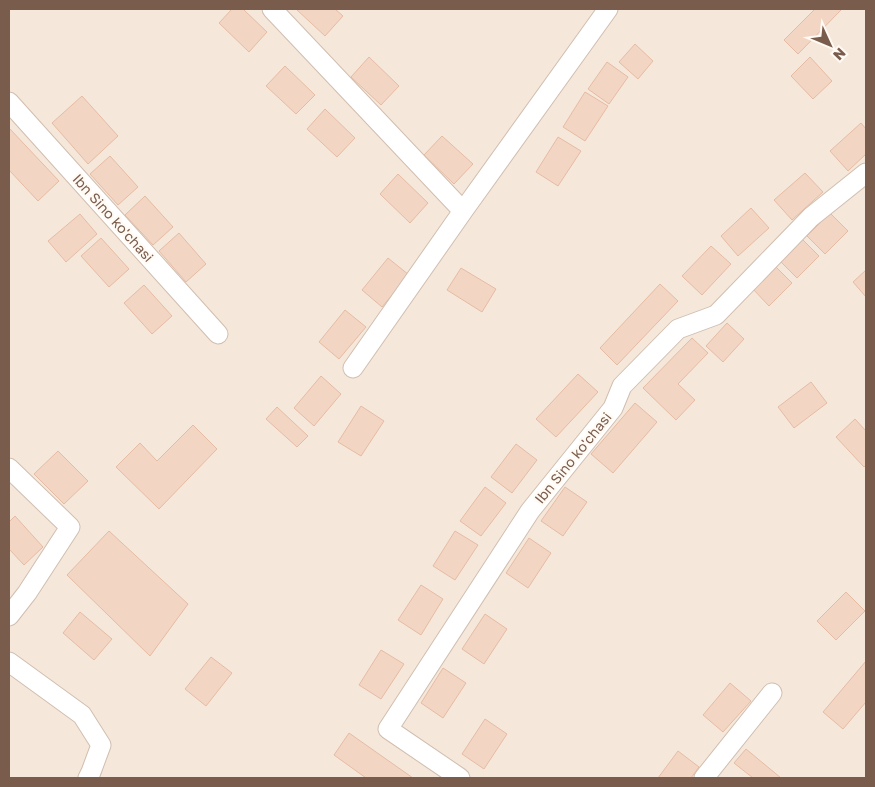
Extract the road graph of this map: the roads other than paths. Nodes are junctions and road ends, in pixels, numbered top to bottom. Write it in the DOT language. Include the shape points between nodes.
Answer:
graph roads {
  1 [pos="272,9"];
  2 [pos="608,9"];
  3 [pos="9,102"];
  4 [pos="866,173"];
  5 [pos="463,210"];
  6 [pos="218,334"];
  7 [pos="353,368"];
  8 [pos="9,468"];
  9 [pos="9,616"];
  10 [pos="9,662"];
  11 [pos="772,693"];
  12 [pos="88,778"];
  13 [pos="460,778"];
  14 [pos="704,778"];
  1 -- 5 [label="street"];
  2 -- 5 [label="street"];
  3 -- 6 [label="street, Ibn Sino ko'chasi"];
  4 -- 13 [label="street, Ibn Sino ko'chasi" via="811,218 716,315 678,329 622,386 612,408 530,511 388,729"];
  5 -- 7 [label="street"];
  8 -- 9 [label="street" via="70,528"];
  10 -- 12 [label="street" via="82,715 101,745"];
  11 -- 14 [label="street"];
}
